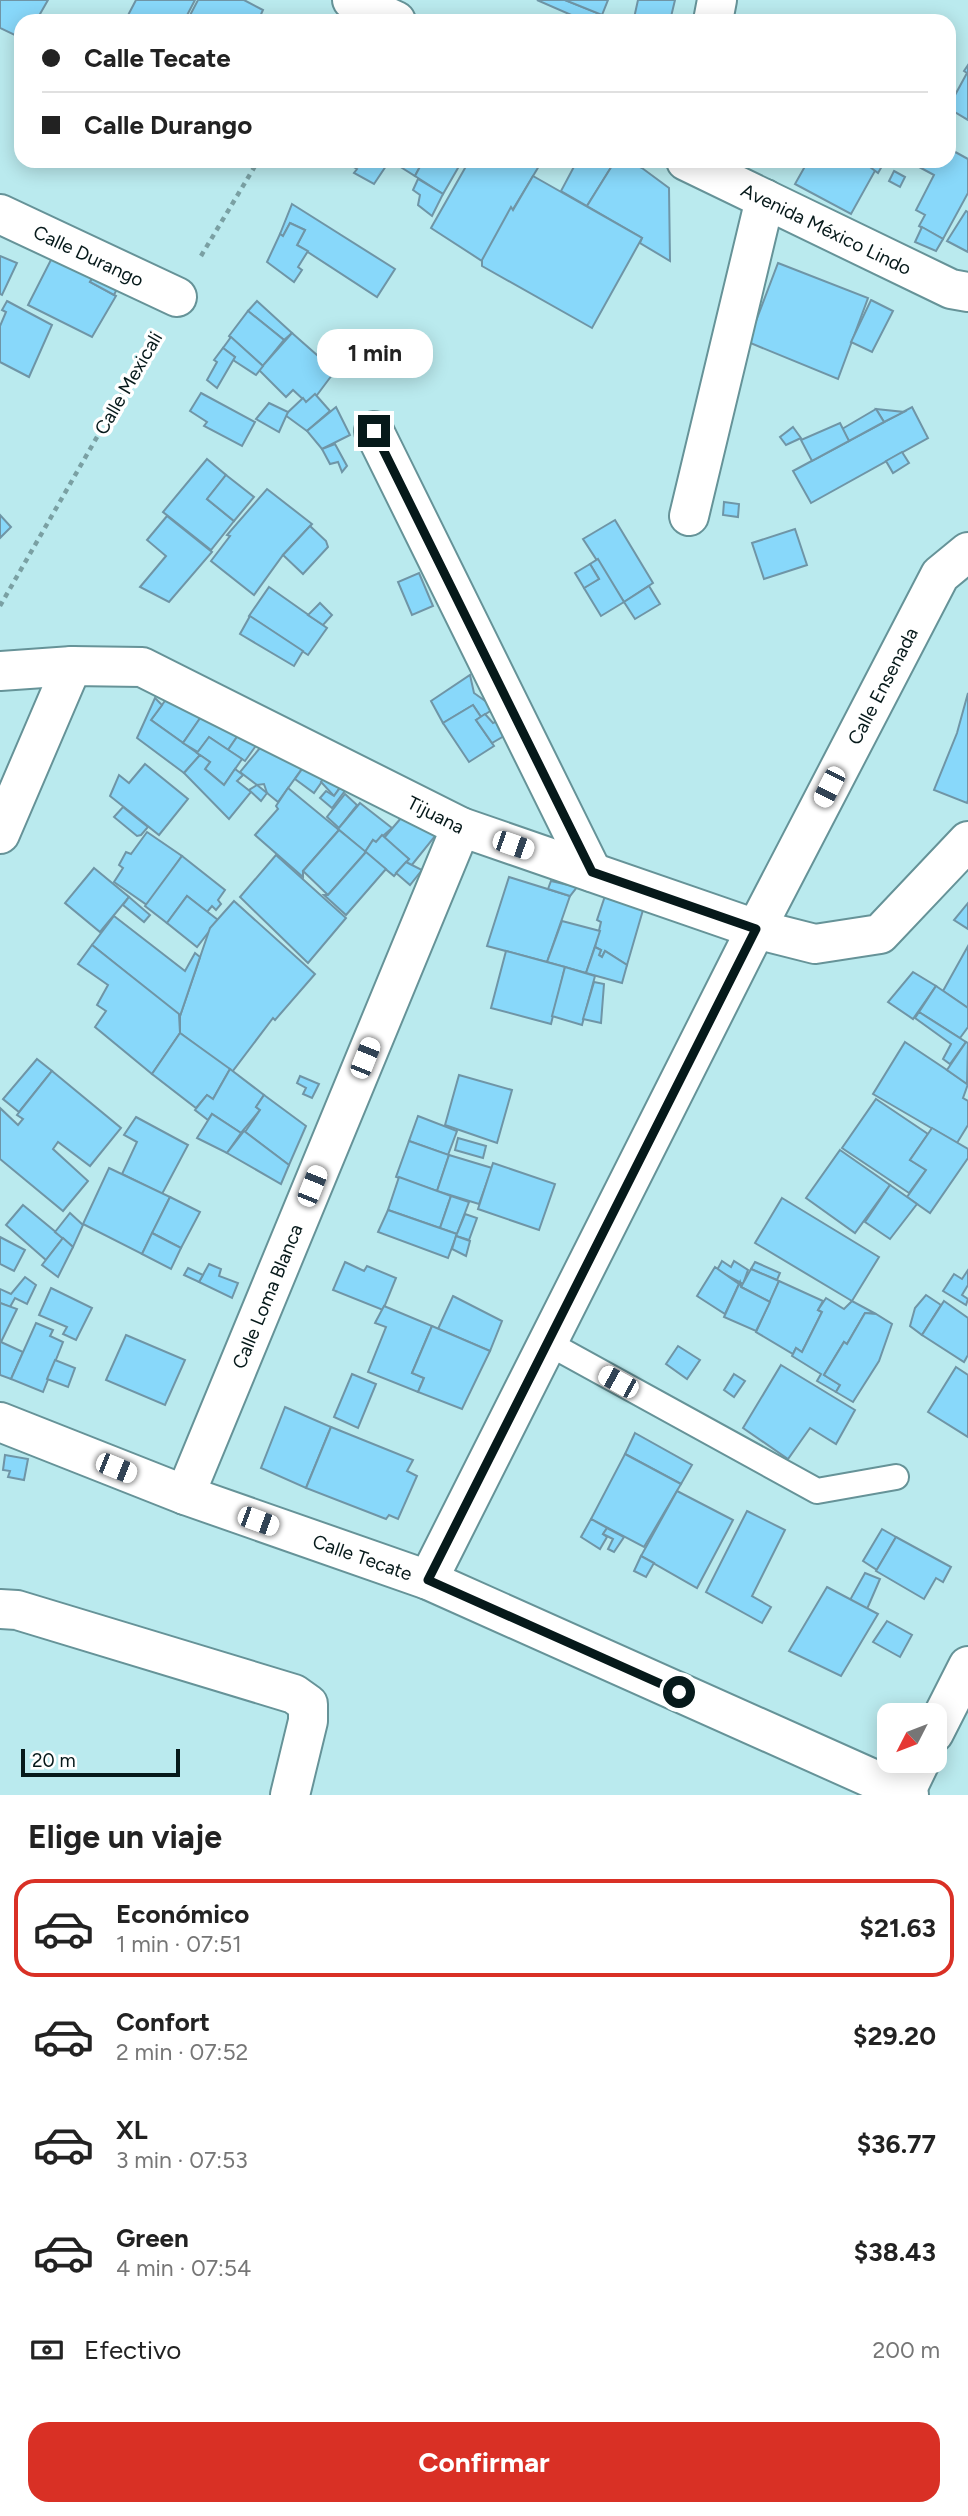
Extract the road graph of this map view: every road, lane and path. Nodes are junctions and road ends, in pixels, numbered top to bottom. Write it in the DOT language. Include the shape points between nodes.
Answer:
graph roads {
  1 [pos="352,0"];
  2 [pos="381,14"];
  3 [pos="254,168"];
  4 [pos="701,168"];
  5 [pos="765,199"];
  6 [pos="0,214"];
  7 [pos="968,292"];
  8 [pos="177,297"];
  9 [pos="374,431"];
  10 [pos="689,516"];
  11 [pos="968,552"];
  12 [pos="0,606"];
  13 [pos="72,666"];
  14 [pos="0,671"];
  15 [pos="461,827"];
  16 [pos="0,834"];
  17 [pos="968,841"];
  18 [pos="592,872"];
  19 [pos="756,929"];
  20 [pos="548,1343"];
  21 [pos="0,1422"];
  22 [pos="896,1477"];
  23 [pos="185,1495"];
  24 [pos="428,1580"];
  25 [pos="0,1609"];
  26 [pos="968,1666"];
  27 [pos="947,1707"];
  28 [pos="912,1783"];
  29 [pos="290,1795"];
  1 -- 2 [label="street"];
  3 -- 8 [label="path, Calle Mexicali"];
  4 -- 5 [label="street, Avenida México Lindo"];
  5 -- 7 [label="street, Avenida México Lindo" via="951,289"];
  5 -- 10 [label="street"];
  6 -- 8 [label="street, Calle Durango"];
  8 -- 12 [label="path, Calle Mexicali"];
  9 -- 18 [label="street"];
  11 -- 19 [label="street, Calle Ensenada" via="940,575"];
  13 -- 14 [label="street, Tijuana"];
  13 -- 15 [label="street, Tijuana" via="142,667"];
  13 -- 16 [label="street"];
  15 -- 18 [label="street, Tijuana"];
  15 -- 23 [label="street, Calle Loma Blanca"];
  17 -- 19 [label="street, Tijuana" via="880,934 815,944"];
  18 -- 19 [label="street, Tijuana"];
  19 -- 20 [label="street, Calle Ensenada"];
  20 -- 22 [label="lane" via="817,1491"];
  20 -- 24 [label="street, Calle Ensenada"];
  21 -- 23 [label="street, Calle Tecate"];
  23 -- 24 [label="street, Calle Tecate"];
  24 -- 28 [label="street, Calle Tecate"];
  25 -- 29 [label="street" via="17,1610 295,1694 308,1704 308,1721"];
  26 -- 27 [label="street"];
}
